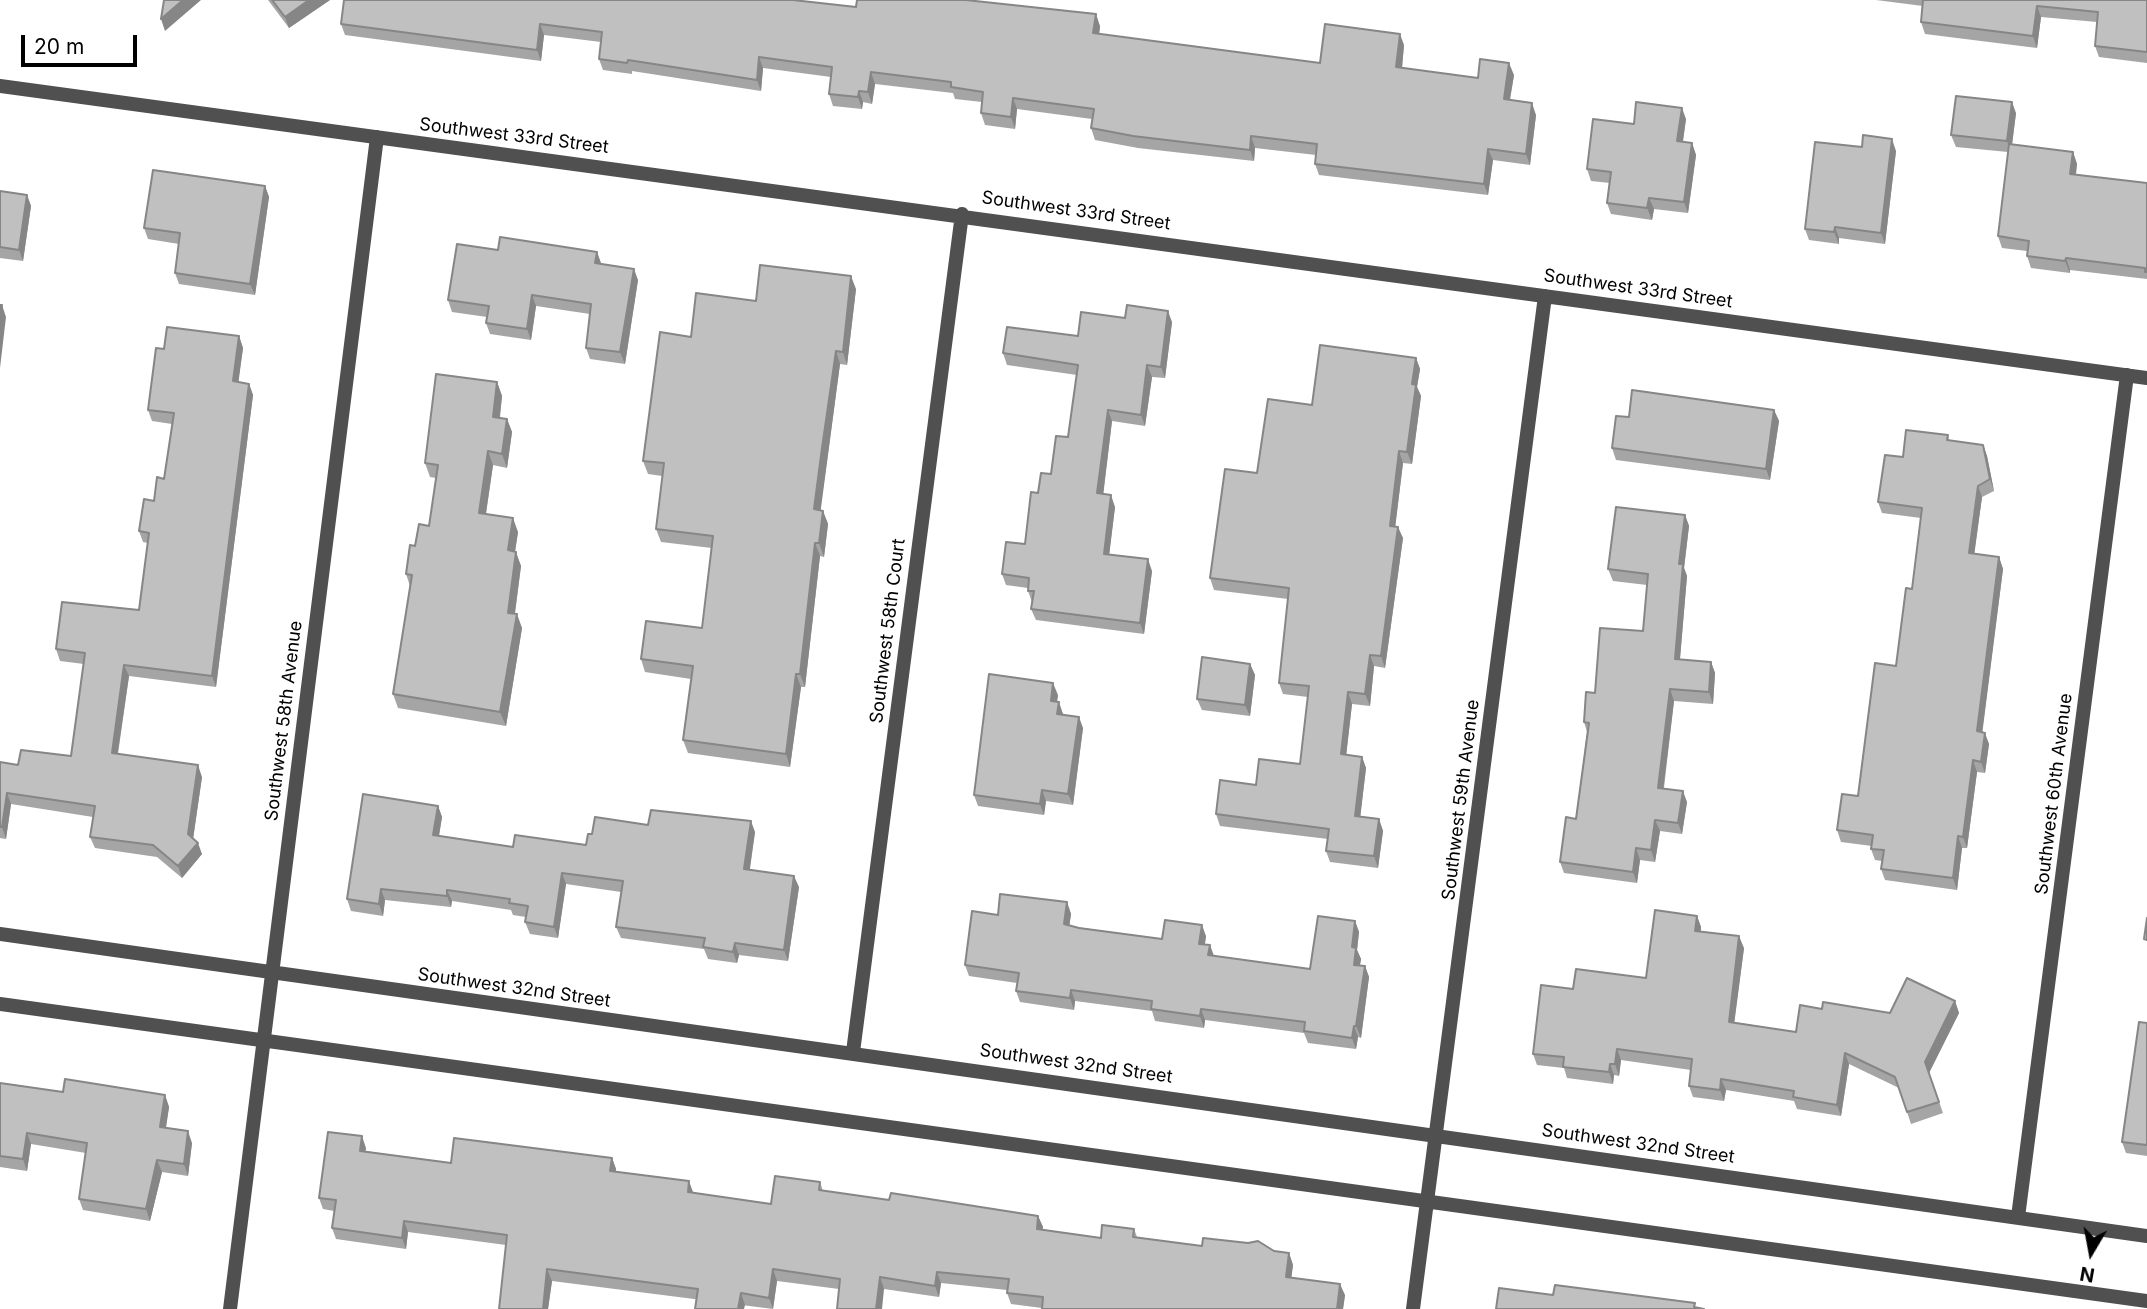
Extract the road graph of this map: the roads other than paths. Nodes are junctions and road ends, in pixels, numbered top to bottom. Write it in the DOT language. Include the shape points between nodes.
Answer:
graph roads {
  1 [pos="0,86"];
  2 [pos="377,138"];
  3 [pos="962,214"];
  4 [pos="1545,296"];
  5 [pos="2127,375"];
  6 [pos="2147,378"];
  7 [pos="0,934"];
  8 [pos="272,974"];
  9 [pos="0,1004"];
  10 [pos="262,1040"];
  11 [pos="853,1052"];
  12 [pos="1436,1135"];
  13 [pos="1427,1202"];
  14 [pos="2018,1217"];
  15 [pos="2147,1236"];
  16 [pos="2147,1301"];
  17 [pos="230,1309"];
  18 [pos="1413,1309"];
  1 -- 2 [label="street, Southwest 33rd Street"];
  2 -- 3 [label="street, Southwest 33rd Street"];
  2 -- 8 [label="street, Southwest 58th Avenue"];
  3 -- 4 [label="street, Southwest 33rd Street"];
  3 -- 11 [label="street, Southwest 58th Court"];
  4 -- 5 [label="street, Southwest 33rd Street"];
  4 -- 12 [label="street, Southwest 59th Avenue"];
  5 -- 6 [label="street, Southwest 33rd Street"];
  5 -- 14 [label="street, Southwest 60th Avenue"];
  7 -- 8 [label="street, Southwest 32nd Street"];
  8 -- 10 [label="street, Southwest 58th Avenue"];
  8 -- 11 [label="street, Southwest 32nd Street"];
  9 -- 10 [label="street"];
  10 -- 13 [label="street"];
  10 -- 17 [label="street, Southwest 58th Avenue"];
  11 -- 12 [label="street, Southwest 32nd Street"];
  12 -- 13 [label="street, Southwest 59th Avenue"];
  12 -- 14 [label="street, Southwest 32nd Street"];
  13 -- 16 [label="street"];
  13 -- 18 [label="street, Southwest 59th Avenue"];
  14 -- 15 [label="street, Southwest 32nd Street"];
}
